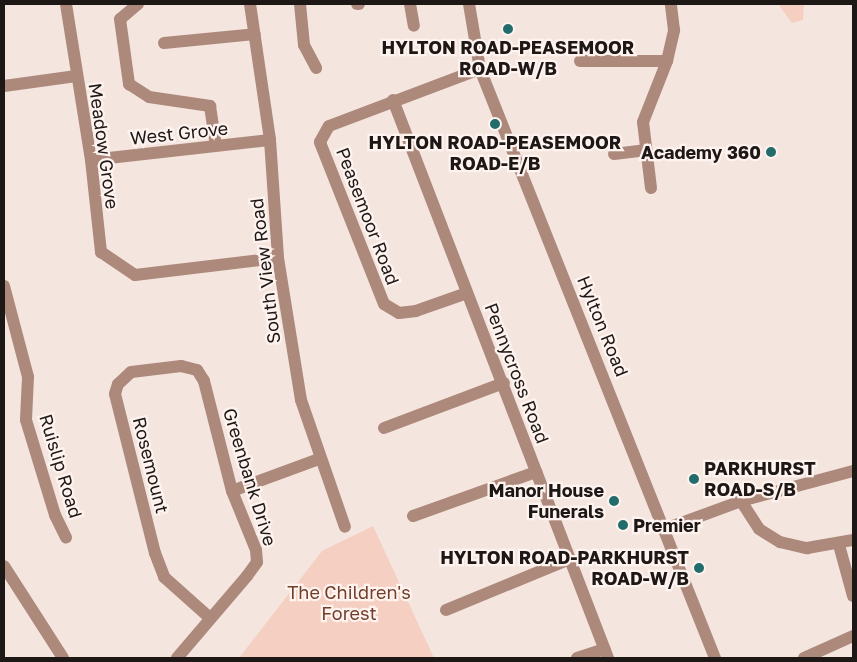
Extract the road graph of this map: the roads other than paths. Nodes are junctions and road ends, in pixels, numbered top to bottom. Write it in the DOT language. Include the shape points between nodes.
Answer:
graph roads {
  1 [pos="66,4"];
  2 [pos="138,4"];
  3 [pos="250,4"];
  4 [pos="300,4"];
  5 [pos="410,4"];
  6 [pos="468,4"];
  7 [pos="670,4"];
  8 [pos="414,26"];
  9 [pos="255,34"];
  10 [pos="164,43"];
  11 [pos="580,61"];
  12 [pos="667,61"];
  13 [pos="316,68"];
  14 [pos="480,69"];
  15 [pos="76,76"];
  16 [pos="4,86"];
  17 [pos="393,100"];
  18 [pos="270,140"];
  19 [pos="216,146"];
  20 [pos="647,150"];
  21 [pos="614,154"];
  22 [pos="91,160"];
  23 [pos="651,188"];
  24 [pos="278,258"];
  25 [pos="4,286"];
  26 [pos="467,292"];
  27 [pos="10,332"];
  28 [pos="198,370"];
  29 [pos="504,383"];
  30 [pos="384,428"];
  31 [pos="320,459"];
  32 [pos="853,471"];
  33 [pos="536,472"];
  34 [pos="232,492"];
  35 [pos="741,501"];
  36 [pos="413,516"];
  37 [pos="344,527"];
  38 [pos="664,529"];
  39 [pos="66,538"];
  40 [pos="853,540"];
  41 [pos="839,545"];
  42 [pos="570,559"];
  43 [pos="4,566"];
  44 [pos="853,596"];
  45 [pos="446,610"];
  46 [pos="210,618"];
  47 [pos="853,636"];
  48 [pos="607,654"];
  49 [pos="63,658"];
  50 [pos="177,658"];
  51 [pos="577,658"];
  52 [pos="715,658"];
  53 [pos="804,658"];
  1 -- 15 [label="street, Meadow Grove"];
  2 -- 19 [label="street" via="120,19 129,84 149,97 210,106"];
  3 -- 9 [label="street, South View Road"];
  4 -- 13 [label="street" via="304,45"];
  5 -- 8 [label="street"];
  6 -- 14 [label="street, Hylton Road"];
  7 -- 12 [label="street" via="674,30"];
  9 -- 10 [label="street"];
  9 -- 18 [label="street, South View Road"];
  11 -- 12 [label="street"];
  12 -- 20 [label="street" via="643,122"];
  14 -- 17 [label="street, Peasemoor Road"];
  14 -- 38 [label="street, Hylton Road"];
  15 -- 16 [label="street"];
  15 -- 22 [label="street, Meadow Grove"];
  17 -- 26 [label="street, Pennycross Road"];
  17 -- 26 [label="street, Peasemoor Road" via="329,126 320,142 384,304 399,313 416,311"];
  18 -- 19 [label="street, West Grove"];
  18 -- 24 [label="street, South View Road"];
  19 -- 22 [label="street, West Grove"];
  20 -- 21 [label="street"];
  20 -- 23 [label="street"];
  22 -- 24 [label="street, Meadow Grove" via="101,252 135,275"];
  24 -- 31 [label="street, South View Road" via="301,400"];
  25 -- 27 [label="street, Ruislip Road"];
  26 -- 29 [label="street, Pennycross Road"];
  27 -- 39 [label="street, Ruislip Road" via="28,377 26,420 55,515"];
  28 -- 34 [label="street, Greenbank Drive" via="204,381"];
  28 -- 46 [label="street, Rosemount" via="181,366 131,372 118,384 115,394 164,577"];
  29 -- 30 [label="street"];
  29 -- 33 [label="street, Pennycross Road"];
  31 -- 34 [label="street"];
  31 -- 37 [label="street, South View Road"];
  32 -- 35 [label="street"];
  33 -- 36 [label="street"];
  33 -- 42 [label="street, Pennycross Road"];
  34 -- 46 [label="street, Greenbank Drive" via="256,550 257,562"];
  35 -- 38 [label="street"];
  35 -- 41 [label="street" via="759,529 780,542 807,548"];
  38 -- 52 [label="street, Hylton Road"];
  40 -- 41 [label="street"];
  41 -- 44 [label="street"];
  42 -- 45 [label="street"];
  42 -- 48 [label="street, Pennycross Road"];
  43 -- 49 [label="street"];
  46 -- 50 [label="street, Greenbank Drive"];
  47 -- 53 [label="street"];
  48 -- 51 [label="street"];
}
